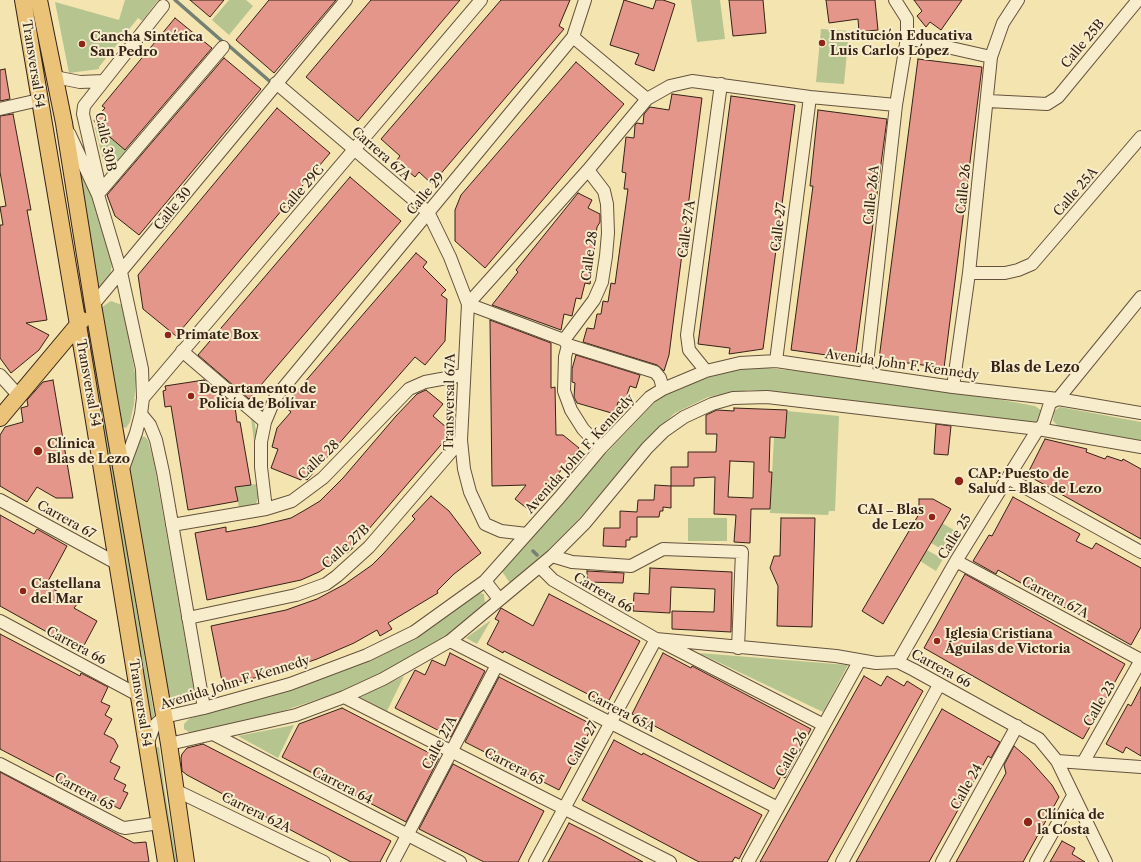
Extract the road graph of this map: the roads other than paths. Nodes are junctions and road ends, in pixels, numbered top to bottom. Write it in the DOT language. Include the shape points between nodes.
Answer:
graph roads {
  1 [pos="23,0"];
  2 [pos="39,0"];
  3 [pos="346,0"];
  4 [pos="481,0"];
  5 [pos="586,0"];
  6 [pos="895,0"];
  7 [pos="1018,0"];
  8 [pos="1138,0"];
  9 [pos="163,6"];
  10 [pos="573,38"];
  11 [pos="908,38"];
  12 [pos="223,47"];
  13 [pos="992,57"];
  14 [pos="55,77"];
  15 [pos="103,81"];
  16 [pos="276,83"];
  17 [pos="721,84"];
  18 [pos="810,97"];
  19 [pos="647,99"];
  20 [pos="39,100"];
  21 [pos="988,102"];
  22 [pos="896,105"];
  23 [pos="0,109"];
  24 [pos="64,123"];
  25 [pos="1141,137"];
  26 [pos="355,150"];
  27 [pos="588,170"];
  28 [pos="99,193"];
  29 [pos="428,212"];
  30 [pos="121,272"];
  31 [pos="969,273"];
  32 [pos="1141,297"];
  33 [pos="468,304"];
  34 [pos="94,305"];
  35 [pos="77,326"];
  36 [pos="566,343"];
  37 [pos="182,351"];
  38 [pos="53,354"];
  39 [pos="776,361"];
  40 [pos="86,372"];
  41 [pos="706,372"];
  42 [pos="866,373"];
  43 [pos="463,374"];
  44 [pos="0,375"];
  45 [pos="953,387"];
  46 [pos="663,389"];
  47 [pos="19,396"];
  48 [pos="143,398"];
  49 [pos="1058,399"];
  50 [pos="1141,412"];
  51 [pos="141,414"];
  52 [pos="0,418"];
  53 [pos="265,422"];
  54 [pos="1042,425"];
  55 [pos="461,440"];
  56 [pos="1141,447"];
  57 [pos="601,448"];
  58 [pos="122,471"];
  59 [pos="1008,478"];
  60 [pos="0,500"];
  61 [pos="266,509"];
  62 [pos="172,525"];
  63 [pos="527,534"];
  64 [pos="1141,552"];
  65 [pos="552,556"];
  66 [pos="956,561"];
  67 [pos="118,564"];
  68 [pos="538,568"];
  69 [pos="485,581"];
  70 [pos="499,599"];
  71 [pos="188,618"];
  72 [pos="0,622"];
  73 [pos="656,639"];
  74 [pos="450,641"];
  75 [pos="738,648"];
  76 [pos="860,660"];
  77 [pos="1141,660"];
  78 [pos="898,662"];
  79 [pos="497,665"];
  80 [pos="939,685"];
  81 [pos="140,696"];
  82 [pos="344,697"];
  83 [pos="204,708"];
  84 [pos="164,717"];
  85 [pos="611,722"];
  86 [pos="824,724"];
  87 [pos="1017,726"];
  88 [pos="213,734"];
  89 [pos="169,744"];
  90 [pos="147,745"];
  91 [pos="452,751"];
  92 [pos="1057,760"];
  93 [pos="1084,761"];
  94 [pos="0,764"];
  95 [pos="1141,766"];
  96 [pos="175,790"];
  97 [pos="1073,796"];
  98 [pos="563,808"];
  99 [pos="778,808"];
  100 [pos="159,823"];
  101 [pos="407,835"];
  102 [pos="166,862"];
  103 [pos="186,862"];
  104 [pos="324,862"];
  105 [pos="393,862"];
  106 [pos="460,862"];
  107 [pos="535,862"];
  108 [pos="670,862"];
  109 [pos="748,862"];
  110 [pos="842,862"];
  111 [pos="942,862"];
  112 [pos="1036,862"];
  113 [pos="1106,862"];
  1 -- 20 [label="main road, Transversal 54"];
  2 -- 14 [label="main road, Transversal 54"];
  3 -- 16 [label="street, Calle 30"];
  4 -- 26 [label="street, Calle 29C"];
  5 -- 10 [label="street, Calle 29"];
  6 -- 11 [label="street, Calle 26A" via="907,19"];
  7 -- 13 [label="street, Calle 26" via="1003,23"];
  8 -- 21 [label="street, Calle 25B" via="1058,96 1047,104"];
  9 -- 15 [label="street, Calle 30B"];
  10 -- 19 [label="street"];
  10 -- 29 [label="street, Calle 29"];
  11 -- 13 [label="street"];
  11 -- 22 [label="street, Calle 26A"];
  12 -- 28 [label="street"];
  13 -- 21 [label="street, Calle 26"];
  14 -- 15 [label="street" via="80,82"];
  14 -- 24 [label="main road, Transversal 54"];
  15 -- 28 [label="street, Calle 30B" via="85,102 83,114"];
  16 -- 26 [label="street, Carrera 67A"];
  16 -- 30 [label="street, Calle 30"];
  17 -- 18 [label="street"];
  17 -- 19 [label="street" via="681,82"];
  17 -- 41 [label="street, Calle 27A" via="687,335 689,350"];
  18 -- 22 [label="street"];
  18 -- 39 [label="street, Calle 27"];
  19 -- 27 [label="street"];
  20 -- 23 [label="street"];
  20 -- 35 [label="main road, Transversal 54"];
  21 -- 31 [label="street, Calle 26"];
  22 -- 42 [label="street, Calle 26A"];
  24 -- 28 [label="street, Transversal 54"];
  24 -- 34 [label="main road, Transversal 54"];
  25 -- 31 [label="street, Calle 25A" via="1032,264 1005,273"];
  26 -- 29 [label="street, Carrera 67A"];
  26 -- 37 [label="street, Calle 29C"];
  27 -- 33 [label="street"];
  27 -- 36 [label="street, Calle 28" via="604,191 607,204 606,256 602,282 594,300"];
  28 -- 30 [label="street, Transversal 54"];
  29 -- 33 [label="street, Carrera 67A" via="450,257"];
  29 -- 53 [label="street, Calle 29" via="275,398"];
  30 -- 34 [label="street, Calle 30"];
  30 -- 48 [label="street, Transversal 54" via="142,369"];
  31 -- 45 [label="street, Calle 26"];
  32 -- 49 [label="street, Calle 25"];
  33 -- 36 [label="street"];
  33 -- 43 [label="street, Transversal 67A"];
  34 -- 35 [label="main road, Calle 30"];
  34 -- 58 [label="main road, Transversal 54"];
  35 -- 38 [label="main road, Calle 30"];
  35 -- 40 [label="main road, Transversal 54"];
  36 -- 46 [label="street" via="654,372 660,378"];
  36 -- 57 [label="street, Calle 28" via="564,391 571,410 583,429"];
  37 -- 48 [label="street, Calle 29C"];
  37 -- 53 [label="street"];
  38 -- 40 [label="main road" via="72,354 84,364"];
  38 -- 47 [label="main road, Calle 30"];
  39 -- 41 [label="street, Avenida John F. Kennedy" via="740,363"];
  39 -- 42 [label="street, Avenida John F. Kennedy"];
  40 -- 67 [label="main road, Transversal 54"];
  41 -- 46 [label="street, Avenida John F. Kennedy"];
  42 -- 45 [label="street, Avenida John F. Kennedy"];
  43 -- 55 [label="street, Transversal 67A"];
  43 -- 61 [label="street, Calle 28" via="425,382 409,389 323,478 292,501"];
  44 -- 47 [label="street"];
  45 -- 49 [label="street, Avenida John F. Kennedy"];
  46 -- 57 [label="street, Avenida John F. Kennedy" via="636,410"];
  47 -- 52 [label="main road, Calle 30"];
  48 -- 51 [label="street, Transversal 54"];
  49 -- 50 [label="street, Avenida John F. Kennedy"];
  49 -- 54 [label="street, Calle 25" via="1048,406"];
  51 -- 58 [label="street, Transversal 54"];
  51 -- 62 [label="street" via="150,425 156,440"];
  53 -- 61 [label="street, Calle 29" via="261,467"];
  54 -- 56 [label="street"];
  54 -- 59 [label="street, Calle 25"];
  54 -- 65 [label="street" via="767,397 734,398 719,402 684,417 664,431 585,523"];
  55 -- 63 [label="street, Transversal 67A" via="470,492 485,524 501,531"];
  55 -- 71 [label="street, Calle 27B" via="369,547 326,584 296,596"];
  57 -- 63 [label="street, Avenida John F. Kennedy"];
  58 -- 84 [label="main road, Transversal 54"];
  59 -- 64 [label="street"];
  59 -- 66 [label="street, Calle 25"];
  60 -- 67 [label="street, Carrera 67"];
  61 -- 62 [label="street, Calle 28"];
  62 -- 71 [label="street"];
  63 -- 69 [label="street, Avenida John F. Kennedy"];
  65 -- 68 [label="street"];
  65 -- 75 [label="street" via="572,562 631,566 663,549 742,552"];
  66 -- 77 [label="street, Carrera 67A"];
  66 -- 78 [label="street, Calle 25"];
  67 -- 81 [label="main road, Transversal 54"];
  68 -- 70 [label="street"];
  68 -- 73 [label="street, Carrera 66" via="553,580"];
  69 -- 70 [label="street"];
  69 -- 83 [label="street, Avenida John F. Kennedy" via="414,632 375,652 290,684"];
  70 -- 74 [label="street"];
  71 -- 83 [label="street"];
  72 -- 81 [label="street, Carrera 66"];
  73 -- 75 [label="street, Carrera 66"];
  73 -- 85 [label="street, Calle 27"];
  73 -- 86 [label="street, Carrera 66"];
  74 -- 79 [label="street, Carrera 65A"];
  74 -- 82 [label="street"];
  75 -- 76 [label="street, Carrera 66"];
  76 -- 78 [label="street, Carrera 66"];
  76 -- 86 [label="street, Calle 26"];
  77 -- 93 [label="street, Calle 23"];
  78 -- 80 [label="street, Carrera 66"];
  79 -- 85 [label="street, Carrera 65A"];
  79 -- 91 [label="street, Calle 27A"];
  80 -- 87 [label="street, Carrera 66"];
  80 -- 110 [label="street"];
  81 -- 90 [label="main road, Transversal 54"];
  82 -- 88 [label="street" via="294,716"];
  82 -- 91 [label="street, Carrera 65"];
  83 -- 84 [label="street, Avenida John F. Kennedy"];
  84 -- 89 [label="main road, Transversal 54"];
  84 -- 90 [label="street, Avenida John F. Kennedy" via="154,726"];
  85 -- 98 [label="street, Calle 27"];
  85 -- 99 [label="street, Carrera 65A"];
  86 -- 99 [label="street, Calle 26"];
  87 -- 92 [label="street, Carrera 66" via="1039,739"];
  87 -- 111 [label="street, Calle 24"];
  88 -- 89 [label="street"];
  88 -- 101 [label="street, Carrera 64"];
  89 -- 96 [label="main road, Transversal 54"];
  90 -- 100 [label="main road, Transversal 54"];
  91 -- 98 [label="street, Carrera 65"];
  91 -- 101 [label="street, Calle 27A"];
  92 -- 93 [label="street"];
  92 -- 97 [label="street, Carrera 66"];
  93 -- 95 [label="street"];
  94 -- 100 [label="street, Carrera 65" via="120,827"];
  96 -- 103 [label="main road, Transversal 54"];
  96 -- 104 [label="street, Carrera 62A"];
  97 -- 112 [label="street"];
  97 -- 113 [label="street, Carrera 66"];
  98 -- 107 [label="street, Calle 27"];
  98 -- 108 [label="street, Carrera 65"];
  99 -- 109 [label="street, Calle 26"];
  100 -- 102 [label="main road, Transversal 54"];
  101 -- 105 [label="street, Calle 27A"];
  101 -- 106 [label="street, Carrera 64"];
}
